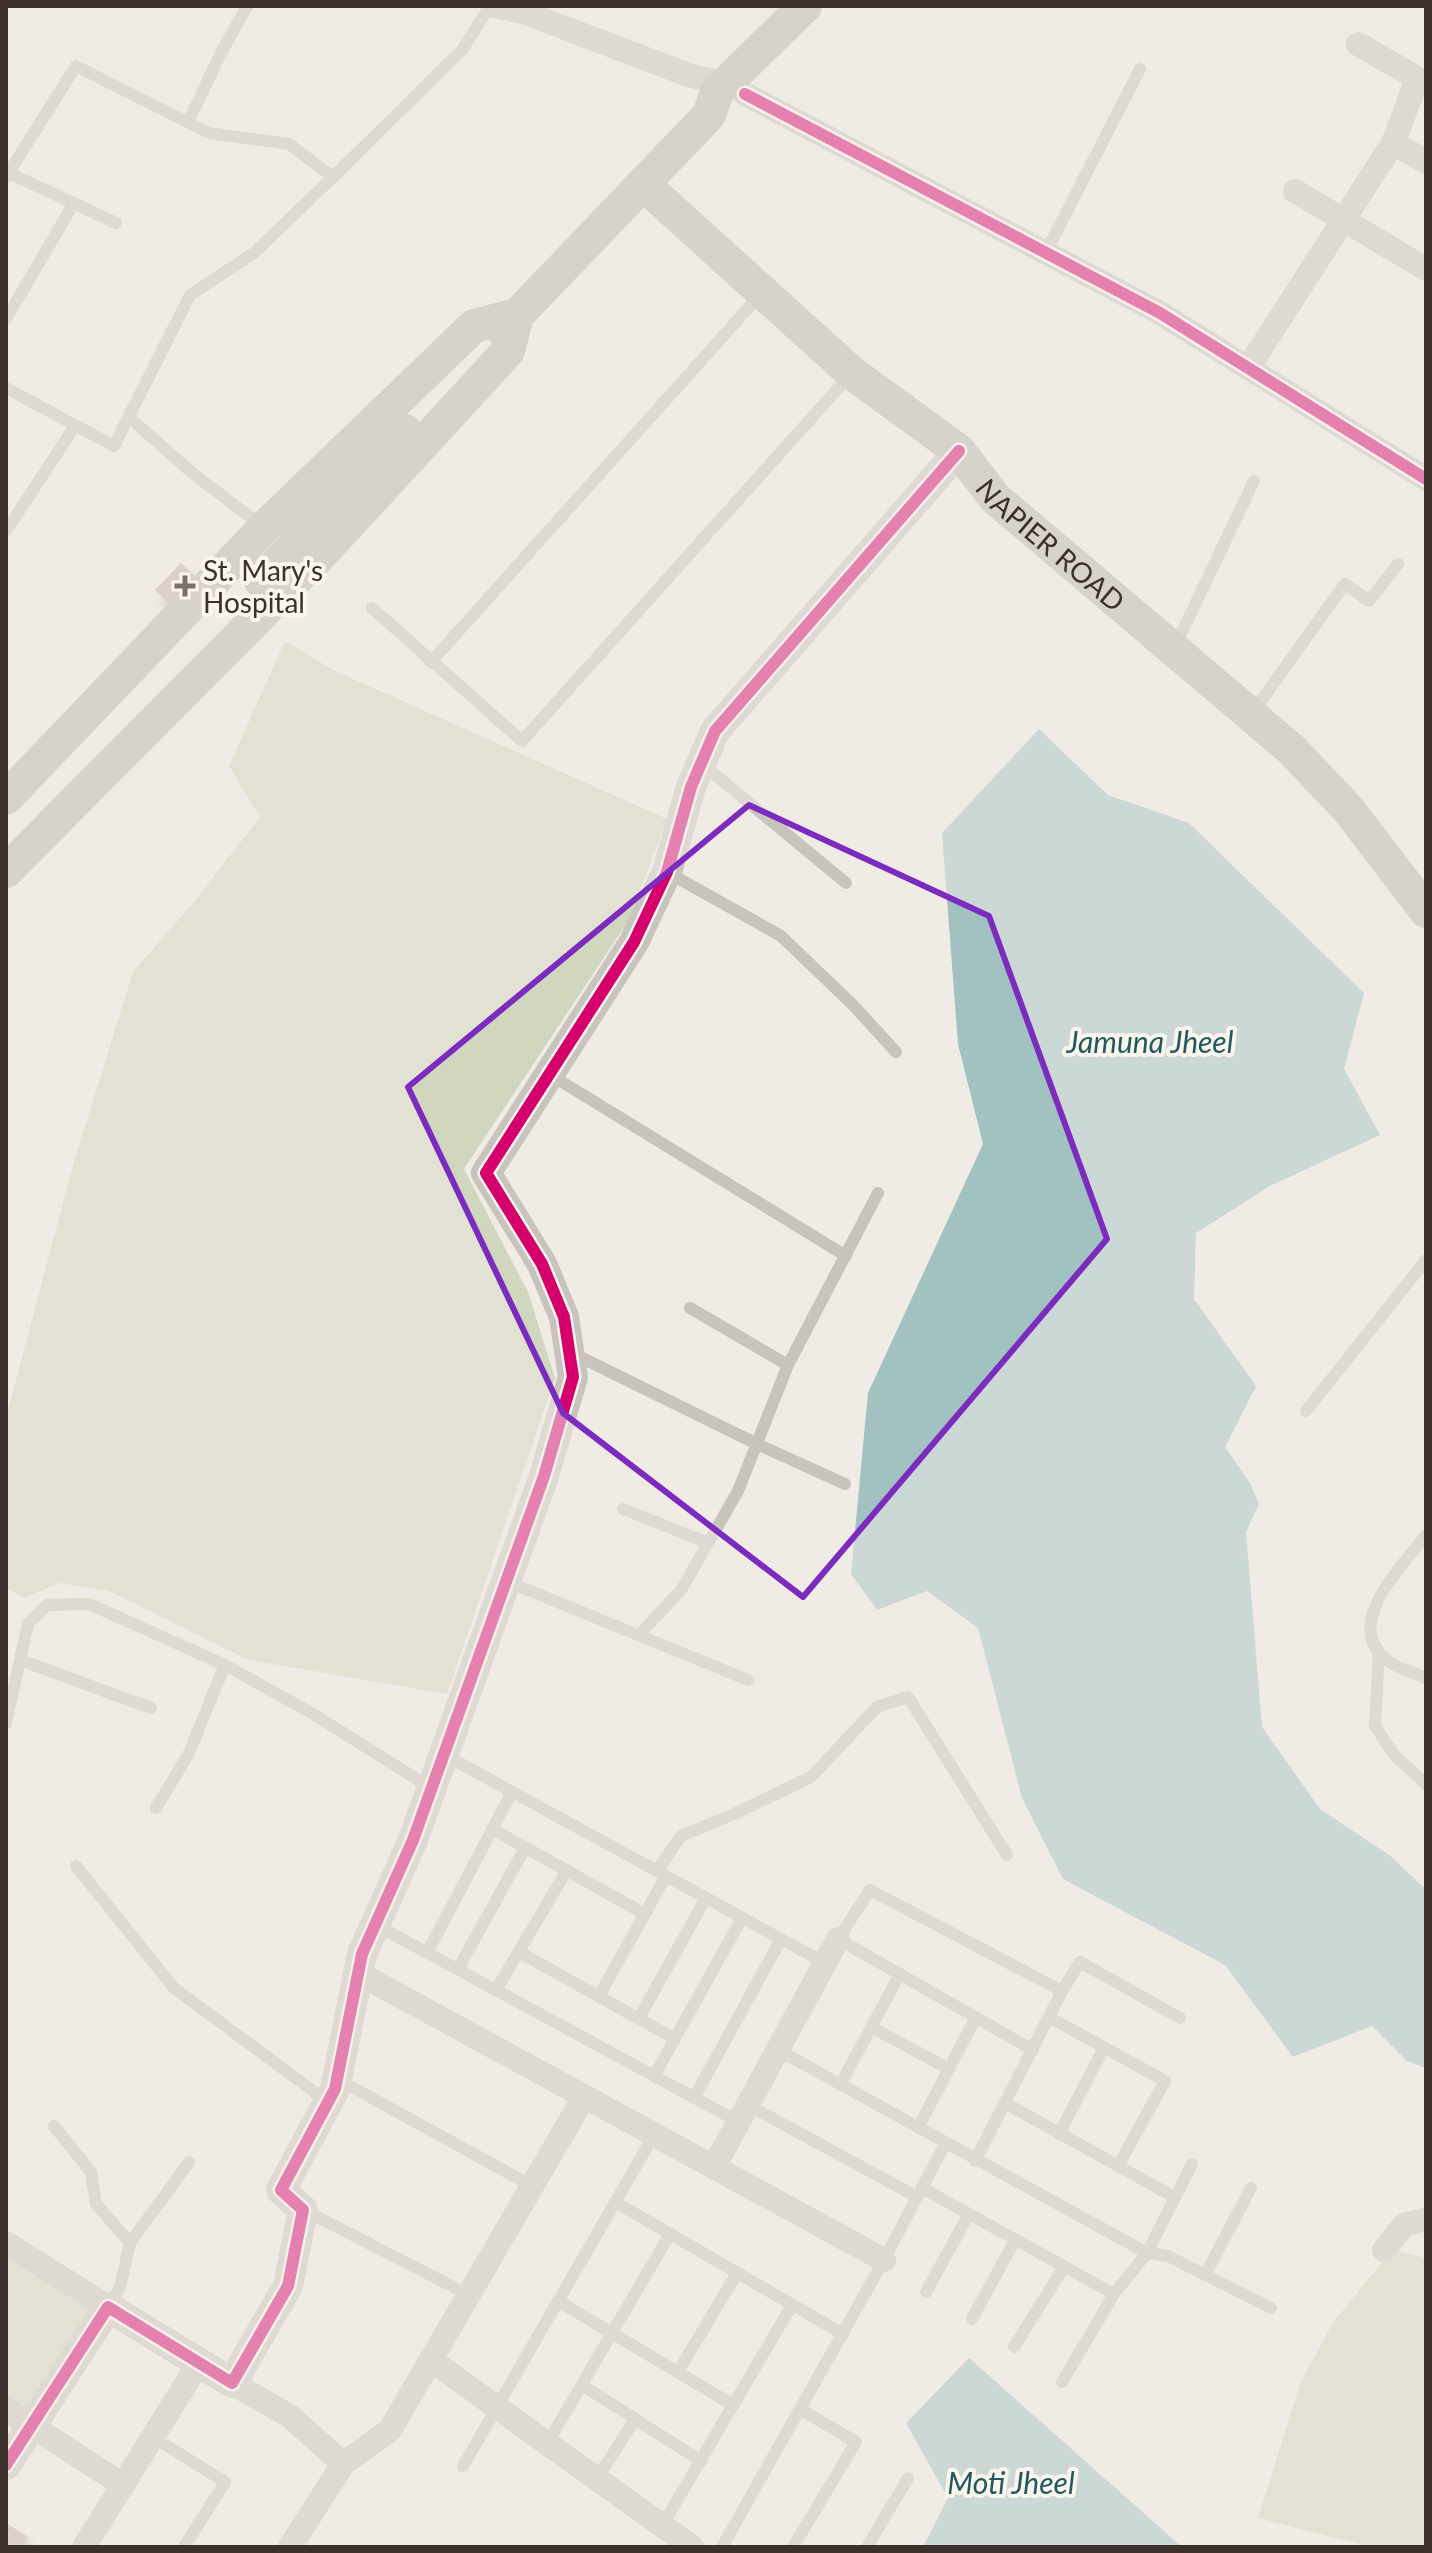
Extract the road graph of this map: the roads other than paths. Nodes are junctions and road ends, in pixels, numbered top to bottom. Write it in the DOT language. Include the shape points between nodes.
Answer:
graph roads {
  1 [pos="247,6"];
  2 [pos="492,6"];
  3 [pos="827,6"];
  4 [pos="793,13"];
  5 [pos="1358,44"];
  6 [pos="771,53"];
  7 [pos="1140,69"];
  8 [pos="736,89"];
  9 [pos="188,122"];
  10 [pos="1393,143"];
  11 [pos="1426,162"];
  12 [pos="7,175"];
  13 [pos="333,177"];
  14 [pos="651,191"];
  15 [pos="1295,191"];
  16 [pos="74,203"];
  17 [pos="1343,220"];
  18 [pos="116,223"];
  19 [pos="1046,252"];
  20 [pos="1426,269"];
  21 [pos="762,292"];
  22 [pos="517,315"];
  23 [pos="6,319"];
  24 [pos="1248,368"];
  25 [pos="852,373"];
  26 [pos="6,388"];
  27 [pos="129,417"];
  28 [pos="75,426"];
  29 [pos="959,451"];
  30 [pos="1426,479"];
  31 [pos="1254,481"];
  32 [pos="264,528"];
  33 [pos="6,531"];
  34 [pos="1398,564"];
  35 [pos="372,608"];
  36 [pos="1181,634"];
  37 [pos="431,662"];
  38 [pos="1260,702"];
  39 [pos="701,763"];
  40 [pos="6,798"];
  41 [pos="6,841"];
  42 [pos="6,871"];
  43 [pos="667,872"];
  44 [pos="846,883"];
  45 [pos="1422,886"];
  46 [pos="896,1052"];
  47 [pos="549,1074"];
  48 [pos="878,1193"];
  49 [pos="846,1256"];
  50 [pos="1426,1260"];
  51 [pos="690,1308"];
  52 [pos="569,1351"];
  53 [pos="788,1365"];
  54 [pos="1306,1411"];
  55 [pos="757,1444"];
  56 [pos="845,1484"];
  57 [pos="623,1509"];
  58 [pos="1426,1535"];
  59 [pos="708,1543"];
  60 [pos="506,1581"];
  61 [pos="639,1635"];
  62 [pos="1379,1651"];
  63 [pos="20,1660"];
  64 [pos="225,1665"];
  65 [pos="1426,1678"];
  66 [pos="748,1680"];
  67 [pos="10,1683"];
  68 [pos="151,1708"];
  69 [pos="6,1723"];
  70 [pos="443,1754"];
  71 [pos="1426,1784"];
  72 [pos="431,1788"];
  73 [pos="512,1792"];
  74 [pos="156,1808"];
  75 [pos="492,1829"];
  76 [pos="525,1848"];
  77 [pos="1007,1855"];
  78 [pos="76,1866"];
  79 [pos="567,1870"];
  80 [pos="661,1874"];
  81 [pos="706,1898"];
  82 [pos="645,1914"];
  83 [pos="742,1918"];
  84 [pos="375,1924"];
  85 [pos="781,1939"];
  86 [pos="838,1939"];
  87 [pos="519,1952"];
  88 [pos="427,1953"];
  89 [pos="825,1963"];
  90 [pos="458,1969"];
  91 [pos="358,1973"];
  92 [pos="900,1974"];
  93 [pos="496,1990"];
  94 [pos="1062,1991"];
  95 [pos="599,1996"];
  96 [pos="976,2017"];
  97 [pos="1049,2017"];
  98 [pos="639,2018"];
  99 [pos="1180,2018"];
  100 [pos="871,2027"];
  101 [pos="675,2039"];
  102 [pos="1104,2048"];
  103 [pos="778,2050"];
  104 [pos="1033,2050"];
  105 [pos="949,2069"];
  106 [pos="654,2076"];
  107 [pos="840,2085"];
  108 [pos="332,2090"];
  109 [pos="584,2097"];
  110 [pos="694,2098"];
  111 [pos="1005,2103"];
  112 [pos="743,2114"];
  113 [pos="54,2126"];
  114 [pos="918,2128"];
  115 [pos="1059,2134"];
  116 [pos="654,2135"];
  117 [pos="945,2144"];
  118 [pos="975,2161"];
  119 [pos="189,2162"];
  120 [pos="1192,2164"];
  121 [pos="1118,2166"];
  122 [pos="714,2167"];
  123 [pos="532,2186"];
  124 [pos="1251,2188"];
  125 [pos="920,2193"];
  126 [pos="1174,2197"];
  127 [pos="615,2202"];
  128 [pos="303,2210"];
  129 [pos="969,2214"];
  130 [pos="1426,2219"];
  131 [pos="670,2234"];
  132 [pos="1015,2240"];
  133 [pos="6,2243"];
  134 [pos="130,2243"];
  135 [pos="1384,2250"];
  136 [pos="1147,2253"];
  137 [pos="884,2260"];
  138 [pos="1064,2267"];
  139 [pos="737,2273"];
  140 [pos="1205,2275"];
  141 [pos="926,2292"];
  142 [pos="1114,2294"];
  143 [pos="469,2295"];
  144 [pos="558,2301"];
  145 [pos="792,2305"];
  146 [pos="108,2307"];
  147 [pos="1271,2308"];
  148 [pos="972,2319"];
  149 [pos="612,2333"];
  150 [pos="843,2334"];
  151 [pos="1014,2347"];
  152 [pos="431,2360"];
  153 [pos="199,2363"];
  154 [pos="678,2372"];
  155 [pos="1062,2382"];
  156 [pos="232,2383"];
  157 [pos="582,2385"];
  158 [pos="733,2405"];
  159 [pos="497,2407"];
  160 [pos="6,2409"];
  161 [pos="800,2409"];
  162 [pos="635,2419"];
  163 [pos="32,2425"];
  164 [pos="153,2437"];
  165 [pos="547,2444"];
  166 [pos="701,2461"];
  167 [pos="343,2464"];
  168 [pos="6,2465"];
  169 [pos="463,2466"];
  170 [pos="908,2478"];
  171 [pos="597,2479"];
  172 [pos="123,2485"];
  173 [pos="662,2526"];
  174 [pos="84,2547"];
  175 [pos="184,2547"];
  176 [pos="290,2547"];
  177 [pos="692,2547"];
  178 [pos="722,2547"];
  179 [pos="793,2547"];
  180 [pos="867,2547"];
  1 -- 9 [label="lane"];
  2 -- 8 [label="street" via="523,12"];
  2 -- 13 [label="lane" via="462,50"];
  3 -- 6 [label="main road"];
  4 -- 6 [label="main road"];
  5 -- 10 [label="street" via="1415,77"];
  6 -- 8 [label="main road"];
  7 -- 19 [label="lane"];
  8 -- 14 [label="main road" via="734,107 709,115"];
  8 -- 19 [label="street"];
  9 -- 12 [label="lane" via="76,66"];
  9 -- 13 [label="lane" via="209,133 289,144"];
  10 -- 11 [label="street"];
  10 -- 17 [label="street"];
  12 -- 16 [label="lane"];
  13 -- 27 [label="lane" via="254,253 190,295"];
  14 -- 21 [label="main road, NAPIER ROAD"];
  14 -- 22 [label="main road"];
  15 -- 17 [label="street"];
  16 -- 18 [label="lane"];
  16 -- 23 [label="lane"];
  17 -- 20 [label="street"];
  17 -- 24 [label="street"];
  19 -- 24 [label="street"];
  21 -- 25 [label="main road, NAPIER ROAD"];
  21 -- 37 [label="lane"];
  22 -- 32 [label="main road" via="474,326"];
  22 -- 41 [label="main road"];
  22 -- 42 [label="main road" via="508,351 324,551"];
  24 -- 30 [label="street"];
  25 -- 29 [label="main road, NAPIER ROAD"];
  25 -- 37 [label="lane" via="522,741"];
  26 -- 28 [label="lane"];
  27 -- 28 [label="lane" via="114,446"];
  27 -- 32 [label="lane"];
  28 -- 33 [label="lane"];
  29 -- 36 [label="main road" via="1003,476"];
  29 -- 39 [label="street" via="715,731"];
  29 -- 45 [label="main road, NAPIER ROAD" via="995,498 1291,749"];
  31 -- 36 [label="lane"];
  32 -- 40 [label="main road"];
  34 -- 38 [label="lane" via="1369,601 1345,584"];
  35 -- 37 [label="lane"];
  36 -- 38 [label="main road"];
  38 -- 45 [label="main road" via="1356,796"];
  39 -- 43 [label="street"];
  39 -- 44 [label="lane"];
  43 -- 46 [label="lane" via="781,936"];
  43 -- 47 [label="street" via="634,942"];
  47 -- 49 [label="lane"];
  47 -- 52 [label="street" via="486,1173 542,1264 564,1317"];
  48 -- 49 [label="lane"];
  49 -- 53 [label="lane"];
  50 -- 54 [label="lane"];
  51 -- 53 [label="lane"];
  52 -- 55 [label="lane"];
  52 -- 60 [label="street" via="573,1377"];
  53 -- 55 [label="lane"];
  55 -- 56 [label="lane"];
  55 -- 59 [label="lane"];
  57 -- 59 [label="lane"];
  58 -- 62 [label="lane" via="1377,1599 1370,1621"];
  59 -- 61 [label="lane" via="681,1590"];
  60 -- 61 [label="lane"];
  60 -- 70 [label="street"];
  61 -- 66 [label="lane"];
  62 -- 65 [label="lane" via="1391,1663"];
  62 -- 71 [label="lane" via="1375,1726 1395,1756"];
  63 -- 64 [label="lane" via="28,1624 47,1605 89,1604"];
  63 -- 67 [label="lane"];
  63 -- 68 [label="lane"];
  64 -- 72 [label="lane"];
  64 -- 74 [label="lane" via="188,1755"];
  67 -- 69 [label="lane"];
  70 -- 72 [label="street"];
  70 -- 73 [label="lane"];
  72 -- 84 [label="street"];
  73 -- 75 [label="lane"];
  73 -- 80 [label="lane"];
  75 -- 76 [label="lane"];
  75 -- 88 [label="lane"];
  76 -- 79 [label="lane"];
  76 -- 90 [label="lane"];
  77 -- 80 [label="lane" via="908,1697 877,1707 811,1777 681,1836"];
  78 -- 108 [label="lane" via="174,1988"];
  79 -- 82 [label="lane"];
  79 -- 87 [label="lane"];
  80 -- 81 [label="lane"];
  80 -- 82 [label="lane"];
  81 -- 83 [label="lane"];
  81 -- 98 [label="lane"];
  82 -- 95 [label="lane"];
  83 -- 85 [label="lane"];
  83 -- 101 [label="lane"];
  84 -- 88 [label="lane"];
  84 -- 91 [label="street"];
  85 -- 89 [label="lane"];
  85 -- 110 [label="lane"];
  86 -- 89 [label="street"];
  86 -- 92 [label="lane"];
  86 -- 94 [label="lane" via="870,1890"];
  87 -- 93 [label="lane"];
  87 -- 95 [label="lane"];
  88 -- 90 [label="lane"];
  89 -- 103 [label="street"];
  90 -- 93 [label="lane"];
  91 -- 108 [label="street"];
  91 -- 109 [label="street"];
  92 -- 96 [label="lane"];
  92 -- 100 [label="lane"];
  93 -- 106 [label="lane"];
  94 -- 97 [label="lane"];
  94 -- 99 [label="lane" via="1080,1962"];
  95 -- 98 [label="lane"];
  96 -- 104 [label="lane"];
  96 -- 105 [label="lane"];
  97 -- 102 [label="lane"];
  97 -- 104 [label="lane"];
  98 -- 101 [label="lane"];
  100 -- 105 [label="lane"];
  100 -- 107 [label="lane"];
  101 -- 106 [label="lane"];
  102 -- 115 [label="lane"];
  102 -- 121 [label="lane" via="1165,2081"];
  103 -- 107 [label="lane"];
  103 -- 112 [label="street"];
  104 -- 111 [label="lane"];
  105 -- 114 [label="lane"];
  106 -- 110 [label="lane"];
  107 -- 114 [label="lane"];
  108 -- 123 [label="lane"];
  108 -- 128 [label="street" via="281,2190"];
  109 -- 116 [label="street"];
  109 -- 123 [label="street"];
  110 -- 112 [label="lane"];
  111 -- 115 [label="lane"];
  111 -- 118 [label="lane"];
  112 -- 122 [label="street"];
  112 -- 125 [label="lane"];
  113 -- 134 [label="lane" via="91,2172 96,2204"];
  114 -- 117 [label="lane"];
  115 -- 121 [label="lane"];
  116 -- 122 [label="street"];
  116 -- 127 [label="lane"];
  117 -- 118 [label="lane"];
  117 -- 125 [label="lane"];
  118 -- 136 [label="lane"];
  119 -- 134 [label="lane"];
  120 -- 126 [label="lane"];
  121 -- 126 [label="lane"];
  122 -- 137 [label="street"];
  123 -- 143 [label="street"];
  124 -- 140 [label="lane"];
  125 -- 129 [label="lane"];
  125 -- 137 [label="lane"];
  126 -- 136 [label="lane"];
  127 -- 131 [label="lane"];
  127 -- 144 [label="lane"];
  128 -- 143 [label="lane"];
  128 -- 156 [label="street" via="288,2286"];
  129 -- 132 [label="lane"];
  129 -- 141 [label="lane"];
  130 -- 135 [label="street" via="1404,2225"];
  131 -- 139 [label="lane"];
  131 -- 149 [label="lane"];
  132 -- 138 [label="lane"];
  132 -- 148 [label="lane"];
  133 -- 146 [label="street"];
  134 -- 146 [label="lane" via="120,2287"];
  136 -- 140 [label="lane" via="1168,2256"];
  136 -- 142 [label="lane"];
  137 -- 150 [label="lane"];
  138 -- 142 [label="lane"];
  138 -- 151 [label="lane"];
  139 -- 145 [label="lane"];
  139 -- 154 [label="lane"];
  140 -- 147 [label="lane"];
  142 -- 155 [label="lane"];
  143 -- 152 [label="street"];
  144 -- 149 [label="lane"];
  144 -- 159 [label="lane"];
  145 -- 150 [label="lane"];
  145 -- 158 [label="lane"];
  146 -- 153 [label="street"];
  146 -- 163 [label="street"];
  149 -- 154 [label="lane"];
  149 -- 157 [label="lane"];
  150 -- 161 [label="lane"];
  152 -- 159 [label="street"];
  152 -- 167 [label="street" via="390,2430"];
  153 -- 156 [label="street"];
  153 -- 164 [label="street"];
  154 -- 158 [label="lane"];
  156 -- 167 [label="street" via="291,2417"];
  157 -- 162 [label="lane"];
  157 -- 165 [label="lane"];
  158 -- 166 [label="lane"];
  159 -- 165 [label="street"];
  159 -- 169 [label="lane"];
  160 -- 163 [label="street"];
  161 -- 178 [label="lane"];
  161 -- 179 [label="lane" via="856,2442"];
  162 -- 166 [label="lane"];
  162 -- 171 [label="lane"];
  163 -- 168 [label="street"];
  163 -- 172 [label="street"];
  164 -- 172 [label="street"];
  164 -- 175 [label="lane" via="225,2482"];
  165 -- 171 [label="street"];
  166 -- 173 [label="lane"];
  167 -- 176 [label="street"];
  170 -- 180 [label="lane"];
  171 -- 173 [label="street"];
  172 -- 174 [label="street"];
  173 -- 177 [label="street"];
}
